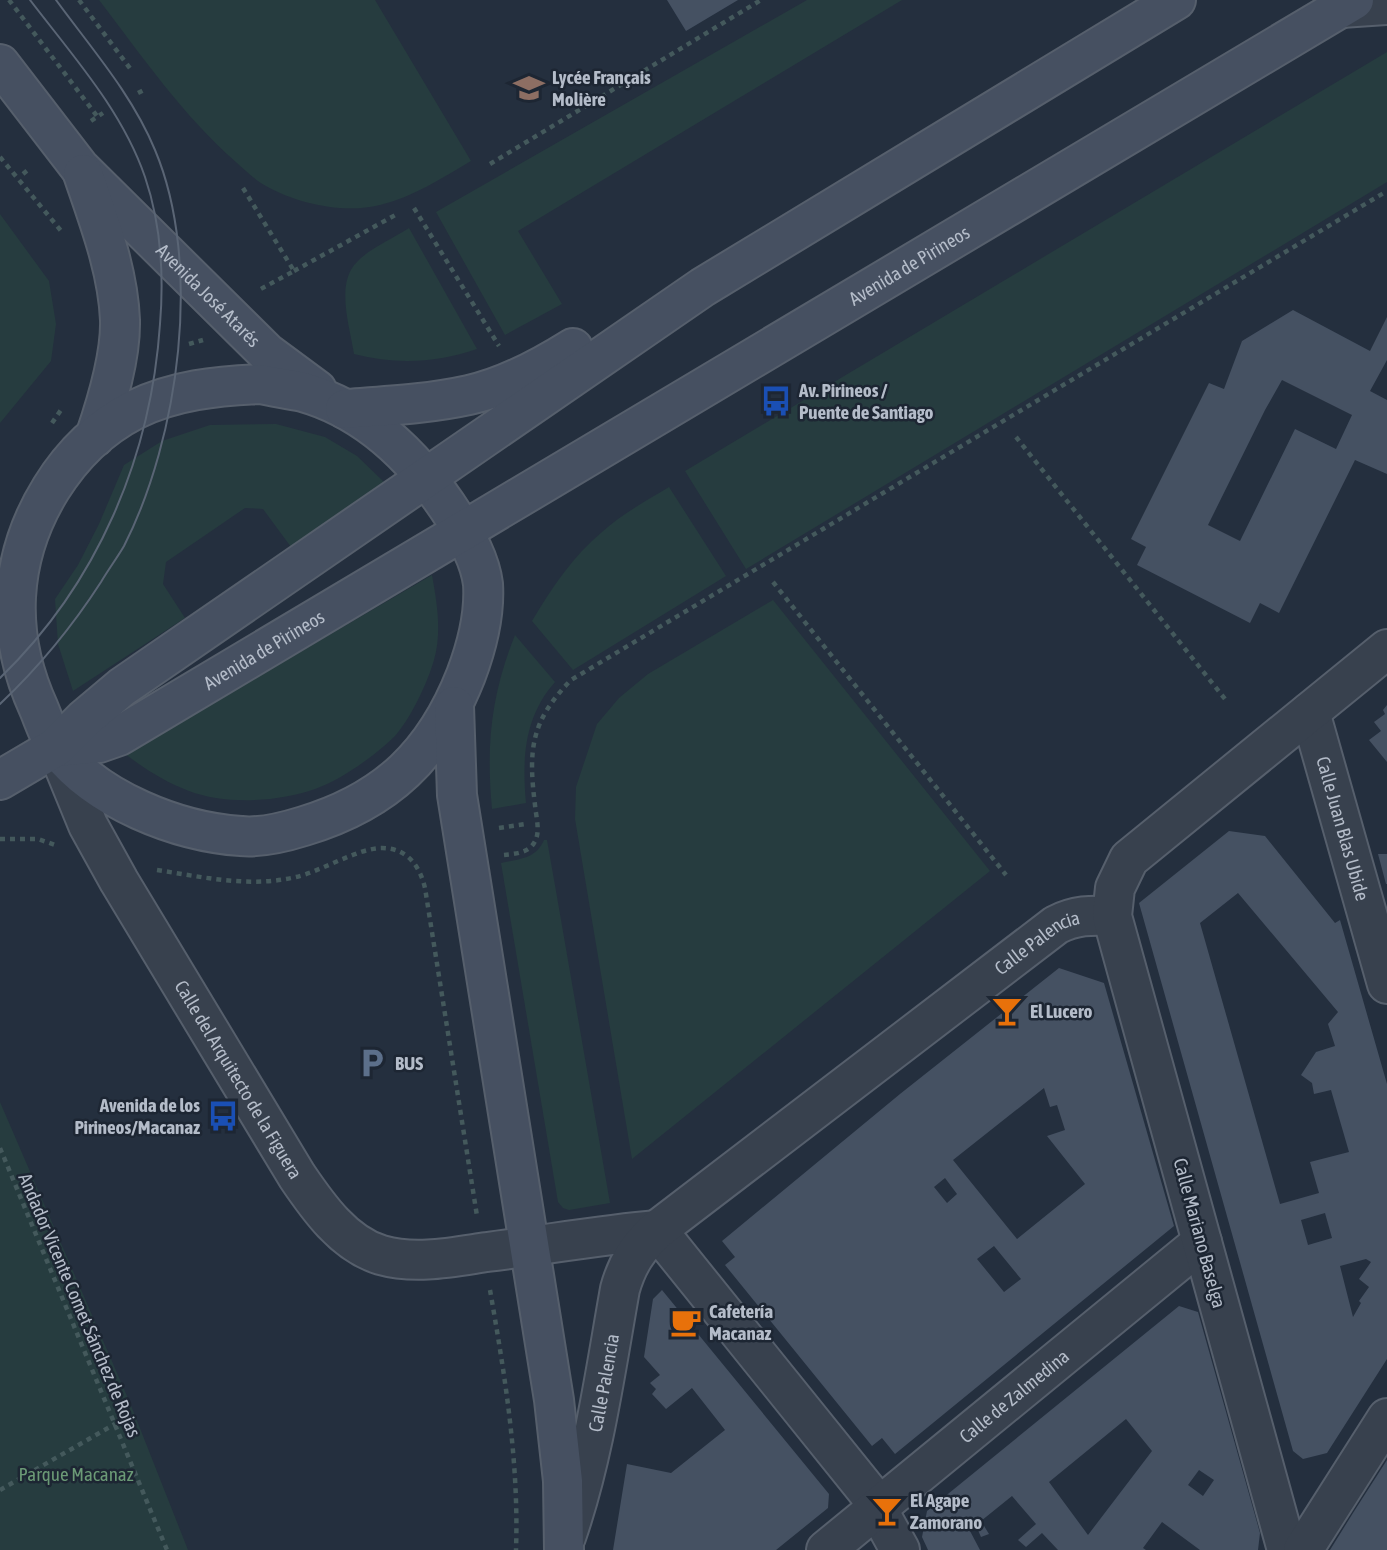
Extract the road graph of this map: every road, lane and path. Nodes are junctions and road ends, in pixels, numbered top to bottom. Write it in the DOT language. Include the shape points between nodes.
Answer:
graph roads {
  1 [pos="9,0"];
  2 [pos="79,0"];
  3 [pos="761,0"];
  4 [pos="1176,0"];
  5 [pos="1348,4"];
  6 [pos="1387,5"];
  7 [pos="0,64"];
  8 [pos="132,71"];
  9 [pos="146,89"];
  10 [pos="138,93"];
  11 [pos="103,113"];
  12 [pos="97,116"];
  13 [pos="91,121"];
  14 [pos="0,157"];
  15 [pos="490,164"];
  16 [pos="80,168"];
  17 [pos="29,169"];
  18 [pos="23,174"];
  19 [pos="243,188"];
  20 [pos="1387,191"];
  21 [pos="414,208"];
  22 [pos="399,213"];
  23 [pos="65,237"];
  24 [pos="294,271"];
  25 [pos="703,287"];
  26 [pos="247,297"];
  27 [pos="503,352"];
  28 [pos="67,402"];
  29 [pos="345,409"];
  30 [pos="47,429"];
  31 [pos="95,437"];
  32 [pos="1016,437"];
  33 [pos="425,477"];
  34 [pos="463,531"];
  35 [pos="773,582"];
  36 [pos="1387,649"];
  37 [pos="1225,699"];
  38 [pos="454,706"];
  39 [pos="1310,712"];
  40 [pos="56,747"];
  41 [pos="0,780"];
  42 [pos="525,824"];
  43 [pos="489,830"];
  44 [pos="0,839"];
  45 [pos="62,850"];
  46 [pos="494,856"];
  47 [pos="421,871"];
  48 [pos="1006,875"];
  49 [pos="1112,916"];
  50 [pos="1387,984"];
  51 [pos="0,1149"];
  52 [pos="657,1230"];
  53 [pos="1202,1242"];
  54 [pos="530,1247"];
  55 [pos="483,1253"];
  56 [pos="1387,1418"];
  57 [pos="115,1424"];
  58 [pos="0,1490"];
  59 [pos="877,1508"];
  60 [pos="564,1546"];
  61 [pos="167,1550"];
  62 [pos="516,1550"];
  63 [pos="826,1550"];
  64 [pos="900,1550"];
  65 [pos="1287,1550"];
  66 [pos="1303,1550"];
  1 -- 12 [label="path"];
  2 -- 8 [label="path"];
  3 -- 15 [label="path"];
  4 -- 25 [label="main road"];
  5 -- 6 [label="street"];
  5 -- 34 [label="main road, Avenida de Pirineos"];
  7 -- 16 [label="main road, Avenida José Atarés"];
  9 -- 10 [label="path"];
  11 -- 12 [label="path"];
  12 -- 13 [label="path"];
  14 -- 23 [label="path"];
  16 -- 29 [label="main road, Avenida José Atarés" via="267,353"];
  16 -- 31 [label="main road, Avenida José Atarés" via="114,272 120,323 107,402"];
  17 -- 18 [label="path"];
  19 -- 24 [label="path"];
  20 -- 46 [label="path" via="571,680 550,701 532,751 534,843 527,850"];
  21 -- 27 [label="path"];
  22 -- 24 [label="path"];
  24 -- 26 [label="path"];
  25 -- 29 [label="main road" via="608,327 519,378 471,395"];
  25 -- 33 [label="main road"];
  28 -- 30 [label="path"];
  29 -- 31 [label="main road" via="260,384 215,386 141,408"];
  29 -- 33 [label="main road" via="389,438"];
  31 -- 40 [label="main road" via="63,471 38,511 22,556 16,598 26,680"];
  32 -- 37 [label="path"];
  33 -- 34 [label="main road"];
  33 -- 40 [label="main road" via="122,687"];
  34 -- 38 [label="main road" via="482,581 482,615 474,655"];
  34 -- 40 [label="main road, Avenida de Pirineos" via="119,736"];
  35 -- 48 [label="path"];
  36 -- 39 [label="street"];
  38 -- 40 [label="main road" via="421,755 355,807 286,832 244,837 164,821 119,800"];
  38 -- 54 [label="main road" via="457,794"];
  39 -- 49 [label="street" via="1129,859 1115,888"];
  39 -- 50 [label="street, Calle Juan Blas Ubide"];
  40 -- 41 [label="main road"];
  40 -- 55 [label="street, Calle del Arquitecto de la Figuera" via="88,825 119,881 297,1176 330,1221 364,1248 381,1255 421,1259"];
  42 -- 43 [label="path"];
  44 -- 45 [label="path" via="38,839"];
  47 -- 55 [label="path"];
  49 -- 52 [label="street, Calle Palencia" via="1084,915 1056,925"];
  49 -- 53 [label="street, Calle Mariano Baselga"];
  51 -- 57 [label="path, Andador Vicente Comet Sánchez de Rojas"];
  52 -- 54 [label="street, Calle Palencia"];
  52 -- 59 [label="street"];
  52 -- 60 [label="street, Calle Palencia" via="632,1258 620,1289 592,1450"];
  53 -- 59 [label="street, Calle de Zalmedina"];
  53 -- 65 [label="street, Calle Mariano Baselga"];
  54 -- 55 [label="street, Calle del Arquitecto de la Figuera"];
  54 -- 60 [label="main road" via="559,1440"];
  55 -- 62 [label="path" via="508,1395"];
  56 -- 66 [label="street"];
  57 -- 58 [label="path"];
  57 -- 61 [label="path, Andador Vicente Comet Sánchez de Rojas"];
  59 -- 63 [label="street, Calle de Zalmedina"];
  59 -- 64 [label="street"];
}
